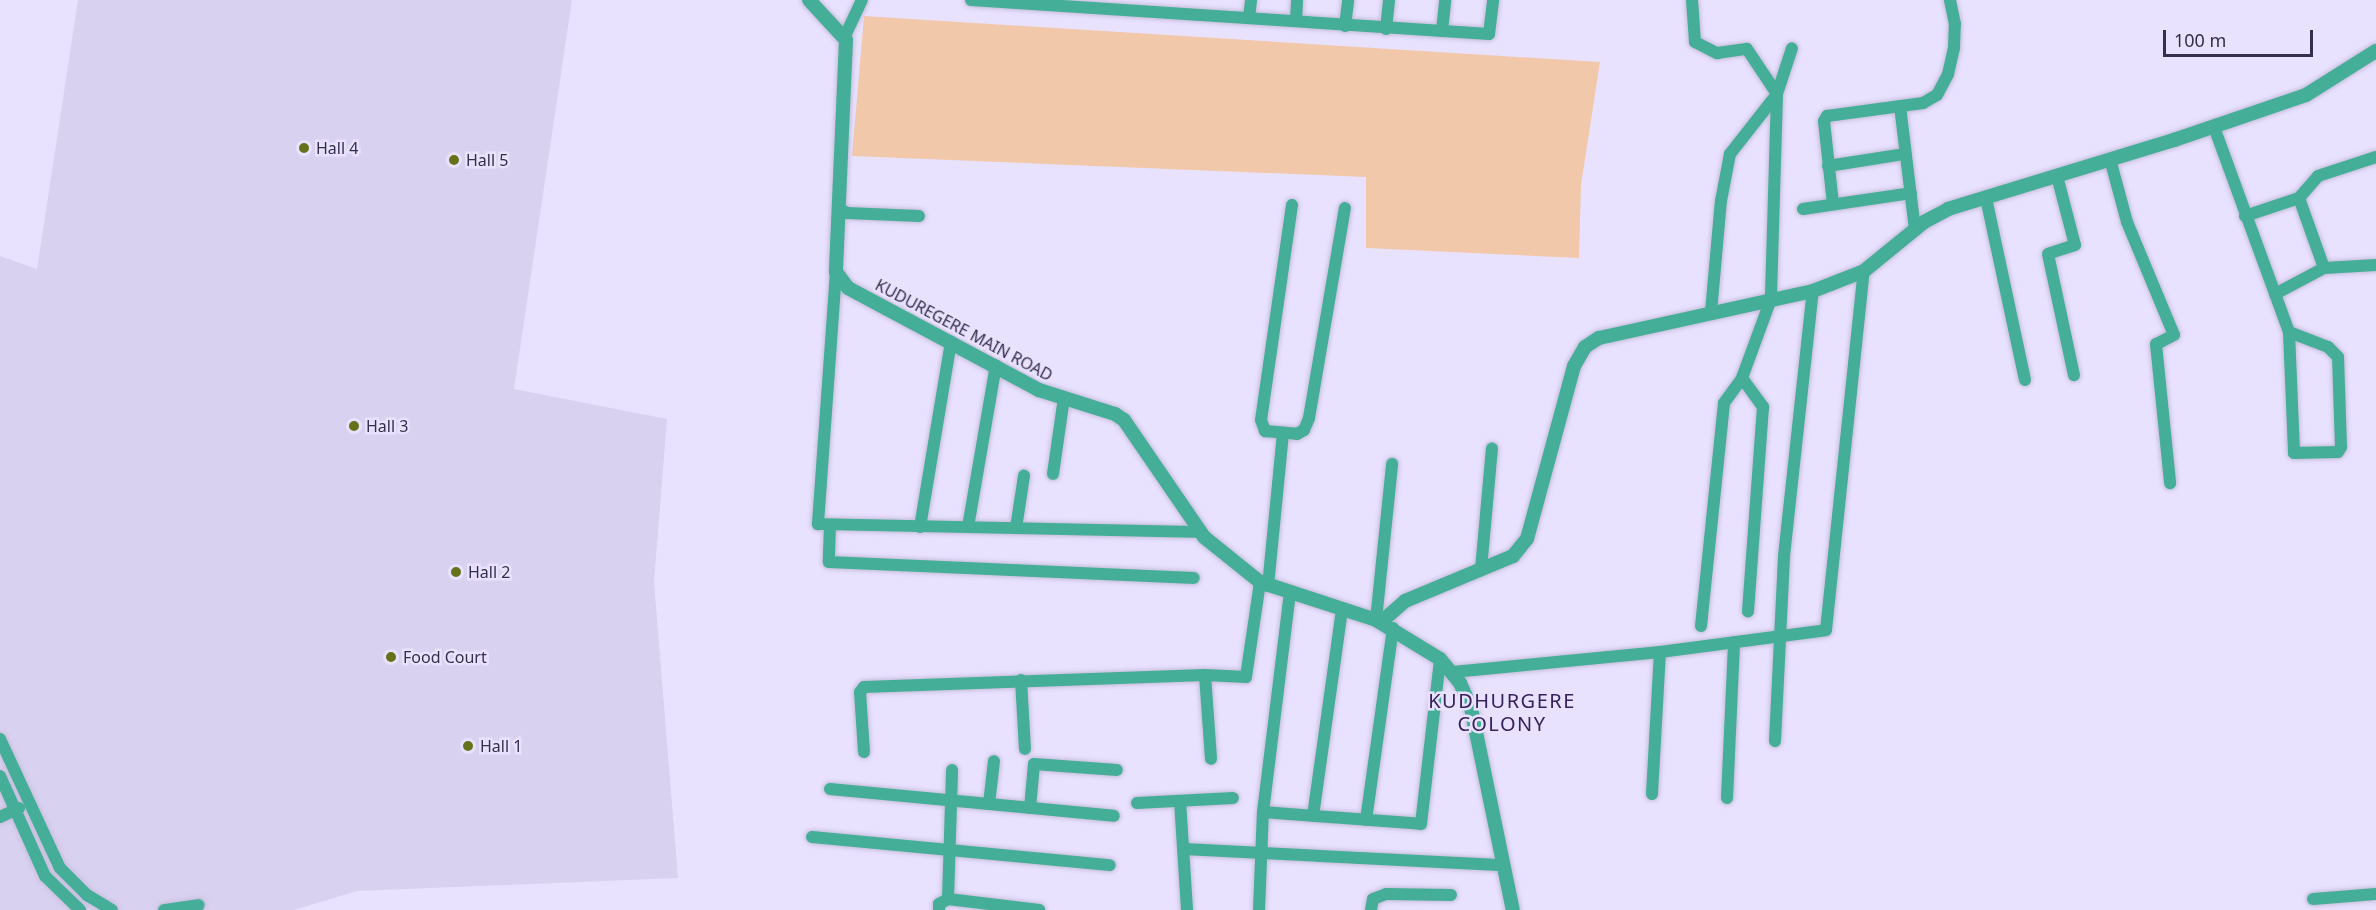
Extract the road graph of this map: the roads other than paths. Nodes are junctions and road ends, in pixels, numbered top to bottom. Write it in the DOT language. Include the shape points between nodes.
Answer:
graph roads {
  1 [pos="809,0"];
  2 [pos="862,0"];
  3 [pos="971,0"];
  4 [pos="1203,0"];
  5 [pos="1251,0"];
  6 [pos="1297,0"];
  7 [pos="1347,0"];
  8 [pos="1389,0"];
  9 [pos="1445,0"];
  10 [pos="1493,0"];
  11 [pos="1692,0"];
  12 [pos="1950,0"];
  13 [pos="1012,1"];
  14 [pos="1202,14"];
  15 [pos="1249,17"];
  16 [pos="1296,21"];
  17 [pos="1345,26"];
  18 [pos="1386,29"];
  19 [pos="1442,31"];
  20 [pos="844,38"];
  21 [pos="1792,48"];
  22 [pos="2376,51"];
  23 [pos="1776,94"];
  24 [pos="1900,106"];
  25 [pos="2214,127"];
  26 [pos="1905,154"];
  27 [pos="2376,157"];
  28 [pos="2110,159"];
  29 [pos="1828,166"];
  30 [pos="2057,176"];
  31 [pos="1911,193"];
  32 [pos="1986,198"];
  33 [pos="2299,198"];
  34 [pos="1833,204"];
  35 [pos="1292,205"];
  36 [pos="839,208"];
  37 [pos="1345,208"];
  38 [pos="1803,209"];
  39 [pos="919,216"];
  40 [pos="2245,216"];
  41 [pos="1915,230"];
  42 [pos="2376,265"];
  43 [pos="2324,268"];
  44 [pos="1864,271"];
  45 [pos="836,272"];
  46 [pos="1813,291"];
  47 [pos="2275,294"];
  48 [pos="1772,299"];
  49 [pos="1711,312"];
  50 [pos="2289,332"];
  51 [pos="951,342"];
  52 [pos="996,365"];
  53 [pos="2074,375"];
  54 [pos="1742,378"];
  55 [pos="2025,380"];
  56 [pos="1064,398"];
  57 [pos="1283,433"];
  58 [pos="1492,449"];
  59 [pos="1392,464"];
  60 [pos="1053,474"];
  61 [pos="1024,476"];
  62 [pos="2170,483"];
  63 [pos="830,525"];
  64 [pos="920,526"];
  65 [pos="968,527"];
  66 [pos="1016,528"];
  67 [pos="1200,532"];
  68 [pos="1481,569"];
  69 [pos="1194,578"];
  70 [pos="1264,584"];
  71 [pos="1290,593"];
  72 [pos="1342,609"];
  73 [pos="1748,611"];
  74 [pos="1383,624"];
  75 [pos="1701,626"];
  76 [pos="1779,636"];
  77 [pos="1734,642"];
  78 [pos="1660,652"];
  79 [pos="1440,659"];
  80 [pos="1453,672"];
  81 [pos="1205,675"];
  82 [pos="1021,680"];
  83 [pos="0,739"];
  84 [pos="1775,741"];
  85 [pos="1025,749"];
  86 [pos="864,752"];
  87 [pos="1211,759"];
  88 [pos="994,761"];
  89 [pos="1117,770"];
  90 [pos="952,771"];
  91 [pos="0,776"];
  92 [pos="830,789"];
  93 [pos="1652,794"];
  94 [pos="1233,798"];
  95 [pos="1727,798"];
  96 [pos="951,800"];
  97 [pos="1180,801"];
  98 [pos="1137,803"];
  99 [pos="989,804"];
  100 [pos="29,805"];
  101 [pos="1030,808"];
  102 [pos="14,810"];
  103 [pos="1263,812"];
  104 [pos="1114,816"];
  105 [pos="1313,816"];
  106 [pos="0,817"];
  107 [pos="1366,820"];
  108 [pos="812,837"];
  109 [pos="1184,849"];
  110 [pos="950,850"];
  111 [pos="1259,852"];
  112 [pos="1110,865"];
  113 [pos="1504,865"];
  114 [pos="2376,894"];
  115 [pos="1451,895"];
  116 [pos="948,899"];
  117 [pos="2313,899"];
  118 [pos="80,910"];
  119 [pos="112,910"];
  120 [pos="164,910"];
  121 [pos="188,910"];
  122 [pos="939,910"];
  123 [pos="1040,910"];
  124 [pos="1187,910"];
  125 [pos="1259,910"];
  126 [pos="1371,910"];
  127 [pos="1513,910"];
  1 -- 20 [label="street"];
  2 -- 20 [label="street"];
  3 -- 13 [label="street"];
  4 -- 14 [label="street"];
  5 -- 15 [label="street"];
  6 -- 16 [label="street"];
  7 -- 17 [label="street"];
  8 -- 18 [label="street"];
  9 -- 19 [label="street"];
  10 -- 19 [label="street" via="1489,34"];
  11 -- 23 [label="street" via="1695,42 1717,53 1747,49"];
  12 -- 24 [label="street" via="1955,24 1948,74 1937,95 1923,103"];
  13 -- 14 [label="street"];
  14 -- 15 [label="street"];
  15 -- 16 [label="street"];
  16 -- 17 [label="street"];
  17 -- 18 [label="street"];
  18 -- 19 [label="street"];
  20 -- 36 [label="street"];
  21 -- 23 [label="street"];
  22 -- 25 [label="street" via="2306,95"];
  23 -- 48 [label="street"];
  23 -- 49 [label="street" via="1730,154 1721,201"];
  24 -- 26 [label="street"];
  24 -- 29 [label="street" via="1827,116 1823,126"];
  25 -- 28 [label="street"];
  25 -- 40 [label="street"];
  26 -- 29 [label="street"];
  26 -- 31 [label="street"];
  27 -- 33 [label="street" via="2318,176"];
  28 -- 30 [label="street"];
  28 -- 62 [label="street" via="2127,222 2174,335 2156,344"];
  29 -- 34 [label="street"];
  30 -- 32 [label="street"];
  30 -- 53 [label="street" via="2075,245 2048,254"];
  31 -- 34 [label="street"];
  31 -- 41 [label="street"];
  32 -- 41 [label="street" via="1948,209"];
  32 -- 55 [label="street"];
  33 -- 40 [label="street"];
  33 -- 43 [label="street"];
  34 -- 38 [label="street"];
  35 -- 57 [label="street" via="1261,420 1265,431"];
  36 -- 39 [label="street" via="847,213"];
  36 -- 45 [label="street"];
  37 -- 57 [label="street" via="1310,418 1297,434"];
  40 -- 47 [label="street"];
  41 -- 44 [label="street"];
  42 -- 43 [label="street"];
  43 -- 47 [label="street"];
  44 -- 46 [label="street"];
  44 -- 76 [label="street" via="1826,630"];
  45 -- 51 [label="street, KUDUREGERE MAIN ROAD" via="848,288"];
  45 -- 63 [label="street" via="818,525"];
  46 -- 48 [label="street"];
  46 -- 76 [label="street"];
  47 -- 50 [label="street"];
  48 -- 49 [label="street"];
  48 -- 54 [label="street"];
  49 -- 68 [label="street" via="1599,338 1585,347 1574,366 1527,539 1513,556"];
  50 -- 50 [label="street" via="2294,453 2338,452 2338,357 2328,347"];
  51 -- 52 [label="street, KUDUREGERE MAIN ROAD"];
  51 -- 64 [label="street"];
  52 -- 56 [label="street, KUDUREGERE MAIN ROAD" via="1039,390"];
  52 -- 65 [label="street"];
  54 -- 73 [label="street" via="1763,408"];
  54 -- 75 [label="street" via="1724,403"];
  56 -- 60 [label="street"];
  56 -- 67 [label="street, KUDUREGERE MAIN ROAD" via="1124,420"];
  57 -- 70 [label="street"];
  58 -- 68 [label="street"];
  59 -- 74 [label="street"];
  61 -- 66 [label="street"];
  63 -- 64 [label="street"];
  63 -- 69 [label="street" via="829,562"];
  64 -- 65 [label="street"];
  65 -- 66 [label="street"];
  66 -- 67 [label="street"];
  67 -- 70 [label="street, KUDUREGERE MAIN ROAD"];
  68 -- 74 [label="street" via="1405,601"];
  70 -- 71 [label="street, KUDUREGERE MAIN ROAD"];
  70 -- 81 [label="street" via="1246,677"];
  71 -- 72 [label="street, KUDUREGERE MAIN ROAD"];
  71 -- 103 [label="street"];
  72 -- 74 [label="street, KUDUREGERE MAIN ROAD"];
  72 -- 105 [label="street"];
  74 -- 79 [label="street, KUDUREGERE MAIN ROAD"];
  74 -- 107 [label="street"];
  76 -- 77 [label="street"];
  76 -- 84 [label="street"];
  77 -- 78 [label="street"];
  77 -- 95 [label="street"];
  78 -- 80 [label="street"];
  78 -- 93 [label="street"];
  79 -- 80 [label="street, KUDUREGERE MAIN ROAD"];
  79 -- 107 [label="street" via="1421,824"];
  80 -- 113 [label="street, KUDUREGERE MAIN ROAD" via="1471,708"];
  81 -- 82 [label="street" via="1155,680"];
  81 -- 87 [label="street"];
  82 -- 85 [label="street"];
  82 -- 86 [label="street" via="864,687 860,692"];
  83 -- 100 [label="street"];
  88 -- 99 [label="street"];
  89 -- 101 [label="street" via="1035,764"];
  90 -- 96 [label="street"];
  91 -- 102 [label="street"];
  92 -- 96 [label="street"];
  94 -- 97 [label="street"];
  96 -- 99 [label="street"];
  96 -- 110 [label="street"];
  97 -- 98 [label="street"];
  97 -- 109 [label="street"];
  99 -- 101 [label="street"];
  100 -- 102 [label="street"];
  100 -- 119 [label="street" via="60,868 87,895"];
  101 -- 104 [label="street"];
  102 -- 106 [label="street"];
  102 -- 118 [label="street" via="45,876"];
  103 -- 105 [label="street"];
  103 -- 111 [label="street"];
  105 -- 107 [label="street"];
  108 -- 110 [label="street"];
  109 -- 111 [label="street"];
  109 -- 124 [label="street"];
  110 -- 112 [label="street"];
  110 -- 116 [label="street"];
  111 -- 113 [label="street"];
  111 -- 125 [label="street"];
  113 -- 127 [label="street, KUDUREGERE MAIN ROAD"];
  114 -- 117 [label="street"];
  115 -- 126 [label="street" via="1386,894 1373,899"];
  116 -- 122 [label="street" via="939,903"];
  116 -- 123 [label="street"];
  120 -- 121 [label="street" via="199,905"];
}
